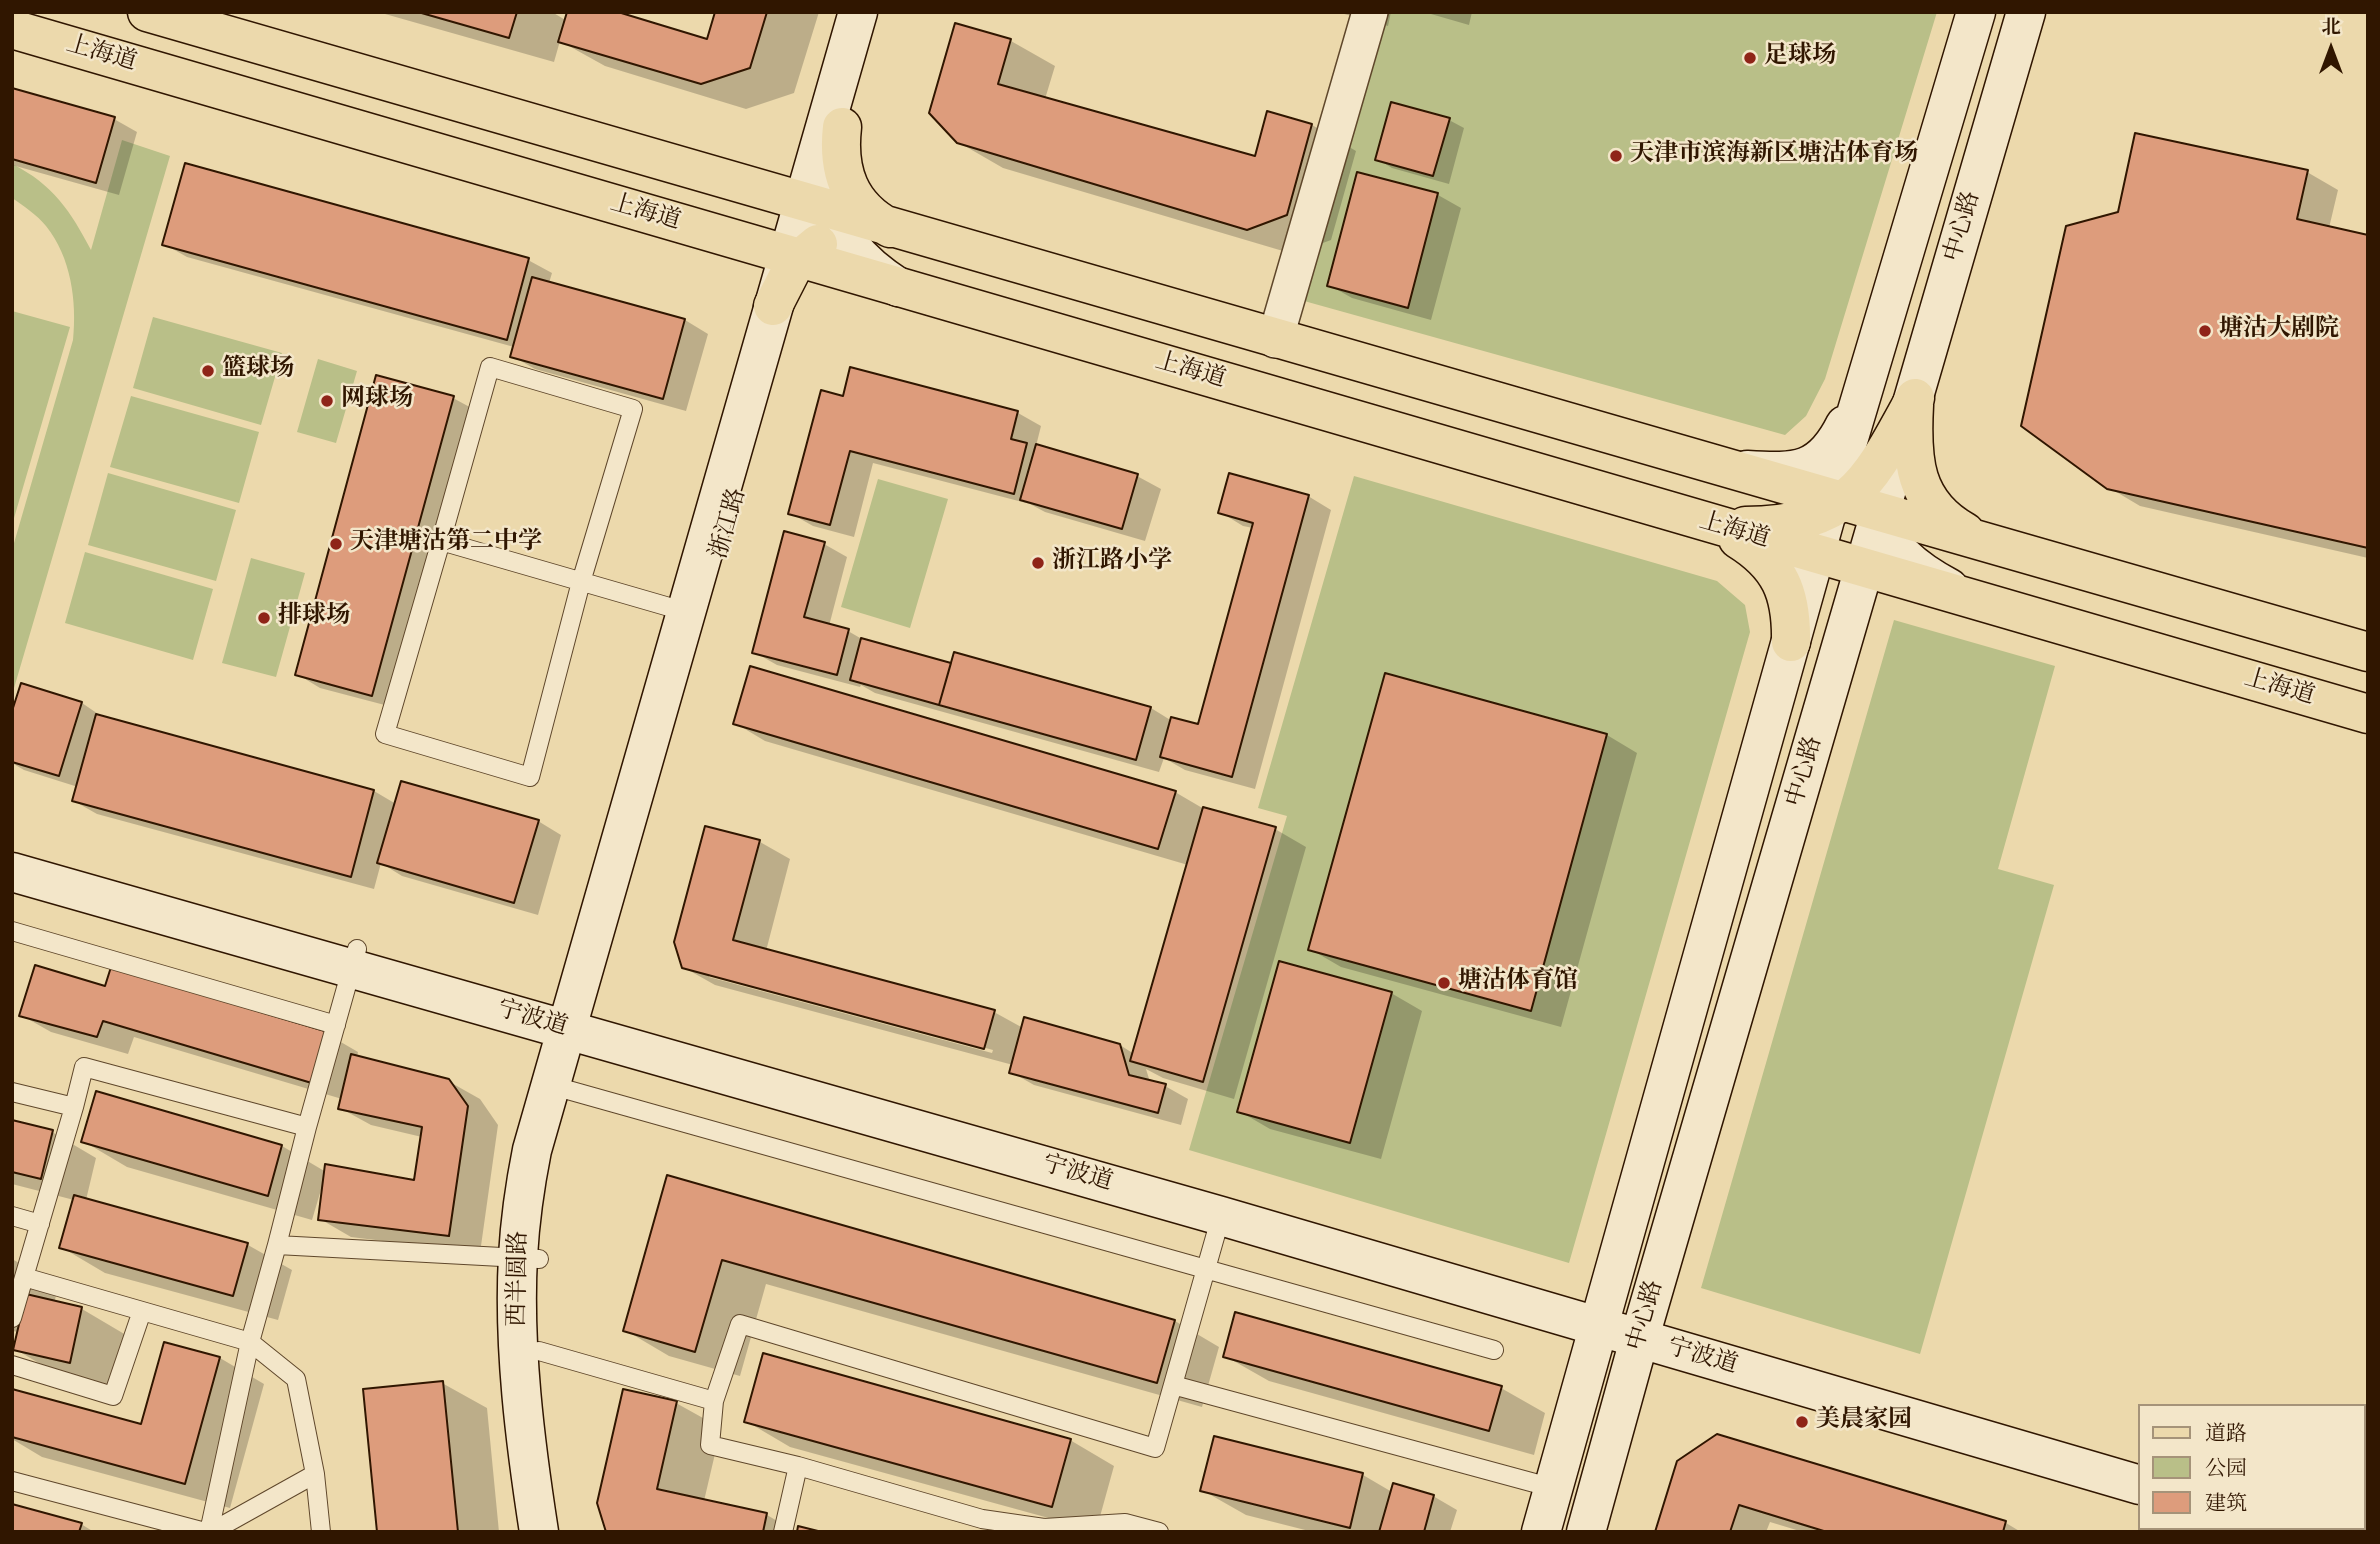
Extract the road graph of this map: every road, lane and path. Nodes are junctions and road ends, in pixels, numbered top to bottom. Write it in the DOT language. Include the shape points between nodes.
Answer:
graph roads {
  1 [pos="858,12"];
  2 [pos="875,12"];
  3 [pos="1370,12"];
  4 [pos="1976,12"];
  5 [pos="2026,12"];
  6 [pos="154,13"];
  7 [pos="12,29"];
  8 [pos="834,126"];
  9 [pos="813,231"];
  10 [pos="901,234"];
  11 [pos="743,243"];
  12 [pos="773,306"];
  13 [pos="1275,340"];
  14 [pos="1865,386"];
  15 [pos="1915,398"];
  16 [pos="1728,468"];
  17 [pos="1856,506"];
  18 [pos="1711,525"];
  19 [pos="1979,540"];
  20 [pos="442,541"];
  21 [pos="1815,555"];
  22 [pos="1865,569"];
  23 [pos="581,582"];
  24 [pos="1967,598"];
  25 [pos="694,615"];
  26 [pos="1791,642"];
  27 [pos="2368,652"];
  28 [pos="2368,714"];
  29 [pos="12,849"];
  30 [pos="12,872"];
  31 [pos="12,931"];
  32 [pos="355,959"];
  33 [pos="578,1022"];
  34 [pos="335,1025"];
  35 [pos="568,1090"];
  36 [pos="12,1091"];
  37 [pos="74,1107"];
  38 [pos="307,1127"];
  39 [pos="12,1216"];
  40 [pos="1221,1216"];
  41 [pos="40,1224"];
  42 [pos="277,1245"];
  43 [pos="528,1258"];
  44 [pos="1206,1269"];
  45 [pos="24,1277"];
  46 [pos="142,1311"];
  47 [pos="1603,1315"];
  48 [pos="12,1318"];
  49 [pos="1643,1328"];
  50 [pos="250,1342"];
  51 [pos="1494,1350"];
  52 [pos="539,1351"];
  53 [pos="12,1365"];
  54 [pos="1173,1385"];
  55 [pos="714,1401"];
  56 [pos="2138,1461"];
  57 [pos="798,1466"];
  58 [pos="315,1474"];
  59 [pos="12,1481"];
  60 [pos="2138,1484"];
  61 [pos="1553,1488"];
  62 [pos="208,1532"];
  63 [pos="321,1532"];
  64 [pos="539,1532"];
  65 [pos="562,1532"];
  66 [pos="783,1532"];
  67 [pos="1159,1532"];
  68 [pos="1541,1532"];
  69 [pos="1586,1532"];
  1 -- 8 [label="street, 浙江路"];
  2 -- 8 [label="street, 浙江路"];
  3 -- 13 [label="street"];
  4 -- 14 [label="street, 中心路"];
  5 -- 15 [label="street, 中心路"];
  6 -- 9 [label="main road, 上海道"];
  7 -- 11 [label="main road, 上海道"];
  8 -- 9 [label="street, 浙江路"];
  8 -- 10 [label="main road" via="858,202"];
  9 -- 10 [label="main road, 上海道"];
  9 -- 11 [label="main road, 上海道"];
  9 -- 12 [label="street, 浙江路"];
  9 -- 18 [label="main road, 上海道" via="898,287"];
  9 -- 25 [label="street, 浙江路"];
  10 -- 13 [label="main road, 上海道"];
  11 -- 12 [label="main road" via="770,264"];
  12 -- 25 [label="street, 浙江路"];
  13 -- 16 [label="main road, 上海道"];
  14 -- 16 [label="street" via="1824,457 1781,471"];
  14 -- 17 [label="street, 中心路"];
  15 -- 17 [label="street, 中心路"];
  15 -- 19 [label="main road" via="1913,445 1923,490 1949,520"];
  16 -- 17 [label="main road, 上海道"];
  17 -- 18 [label="main road" via="1776,525"];
  17 -- 19 [label="main road, 上海道"];
  17 -- 21 [label="street, 中心路"];
  17 -- 22 [label="street, 中心路"];
  17 -- 24 [label="street" via="1897,552"];
  18 -- 21 [label="main road, 上海道"];
  18 -- 26 [label="main road" via="1749,546 1772,566 1790,606"];
  19 -- 27 [label="main road, 上海道"];
  20 -- 23 [label="lane"];
  20 -- 23 [label="lane" via="490,367 634,409"];
  20 -- 23 [label="lane" via="385,734 530,777"];
  21 -- 22 [label="main road, 上海道"];
  21 -- 26 [label="street, 中心路"];
  22 -- 24 [label="main road, 上海道"];
  22 -- 49 [label="street, 中心路"];
  23 -- 25 [label="lane"];
  24 -- 28 [label="main road, 上海道"];
  25 -- 33 [label="street, 浙江路"];
  26 -- 47 [label="street, 中心路"];
  29 -- 32 [label="street, 宁波道"];
  30 -- 32 [label="street, 宁波道"];
  31 -- 34 [label="lane"];
  32 -- 33 [label="street, 宁波道"];
  32 -- 34 [label="lane"];
  33 -- 35 [label="street, 西半圆路"];
  33 -- 40 [label="street, 宁波道"];
  33 -- 43 [label="street, 西半圆路" via="532,1150 525,1186"];
  33 -- 47 [label="street, 宁波道"];
  34 -- 38 [label="lane"];
  35 -- 43 [label="street, 西半圆路"];
  35 -- 44 [label="lane"];
  36 -- 37 [label="lane"];
  37 -- 38 [label="lane" via="84,1068"];
  37 -- 41 [label="lane"];
  38 -- 42 [label="lane"];
  39 -- 41 [label="lane"];
  40 -- 44 [label="lane"];
  40 -- 47 [label="street, 宁波道"];
  41 -- 45 [label="lane"];
  42 -- 43 [label="lane"];
  42 -- 50 [label="lane"];
  43 -- 52 [label="street, 西半圆路"];
  43 -- 64 [label="street, 西半圆路" via="519,1353"];
  44 -- 51 [label="lane"];
  44 -- 54 [label="lane"];
  45 -- 46 [label="lane"];
  45 -- 48 [label="lane"];
  46 -- 50 [label="lane"];
  46 -- 53 [label="lane" via="113,1396"];
  47 -- 49 [label="street, 宁波道"];
  47 -- 61 [label="street, 中心路"];
  49 -- 56 [label="street, 宁波道"];
  49 -- 60 [label="street, 宁波道"];
  49 -- 69 [label="street, 中心路"];
  50 -- 58 [label="lane" via="296,1379"];
  50 -- 62 [label="lane"];
  52 -- 55 [label="lane"];
  52 -- 65 [label="street, 西半圆路" via="544,1420"];
  54 -- 55 [label="lane" via="1155,1448 740,1324"];
  54 -- 61 [label="lane"];
  55 -- 57 [label="lane" via="710,1445"];
  57 -- 66 [label="lane"];
  57 -- 67 [label="lane" via="982,1518 1044,1528 1125,1523"];
  58 -- 62 [label="lane"];
  58 -- 63 [label="lane"];
  59 -- 62 [label="lane"];
  61 -- 68 [label="street, 中心路"];
}
